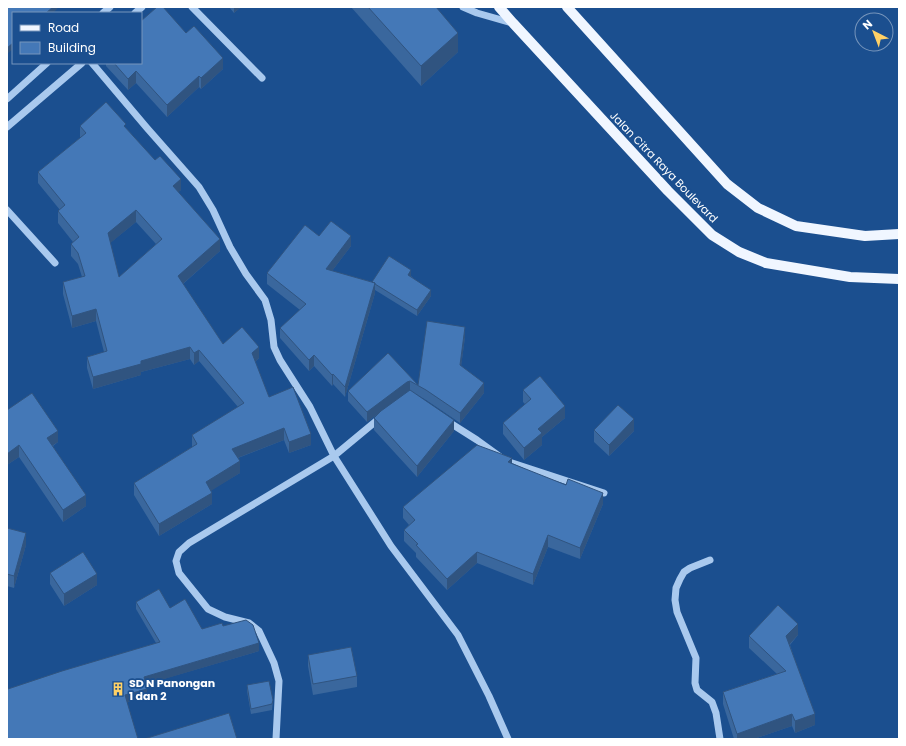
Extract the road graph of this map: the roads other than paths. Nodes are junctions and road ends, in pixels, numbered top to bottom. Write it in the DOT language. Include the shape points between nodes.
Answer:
graph roads {
  1 [pos="192,7"];
  2 [pos="463,7"];
  3 [pos="499,7"];
  4 [pos="567,7"];
  5 [pos="513,23"];
  6 [pos="46,64"];
  7 [pos="81,64"];
  8 [pos="93,64"];
  9 [pos="262,78"];
  10 [pos="7,98"];
  11 [pos="7,127"];
  12 [pos="7,210"];
  13 [pos="899,234"];
  14 [pos="55,263"];
  15 [pos="899,279"];
  16 [pos="384,414"];
  17 [pos="440,416"];
  18 [pos="334,456"];
  19 [pos="604,493"];
  20 [pos="710,560"];
  21 [pos="276,739"];
  22 [pos="508,739"];
  23 [pos="720,739"];
  1 -- 9 [label="street"];
  2 -- 5 [label="street" via="477,14"];
  3 -- 5 [label="main road, Jalan Citra Raya Boulevard"];
  4 -- 13 [label="main road" via="727,184 758,208 796,226 866,236"];
  5 -- 15 [label="main road, Jalan Citra Raya Boulevard" via="712,235 739,252 766,263 850,277"];
  6 -- 10 [label="street"];
  7 -- 11 [label="street"];
  8 -- 18 [label="street" via="199,187 230,247 265,300 271,320 274,347 310,407"];
  12 -- 14 [label="street"];
  16 -- 18 [label="street"];
  17 -- 19 [label="street" via="506,461"];
  18 -- 21 [label="street" via="189,543 179,552 176,561 179,573 208,609 225,617 249,622 259,631 274,663 279,681"];
  18 -- 22 [label="street" via="391,546 458,635"];
  20 -- 23 [label="street" via="684,572 676,588 675,600 677,612 696,658 697,690 712,702"];
}
